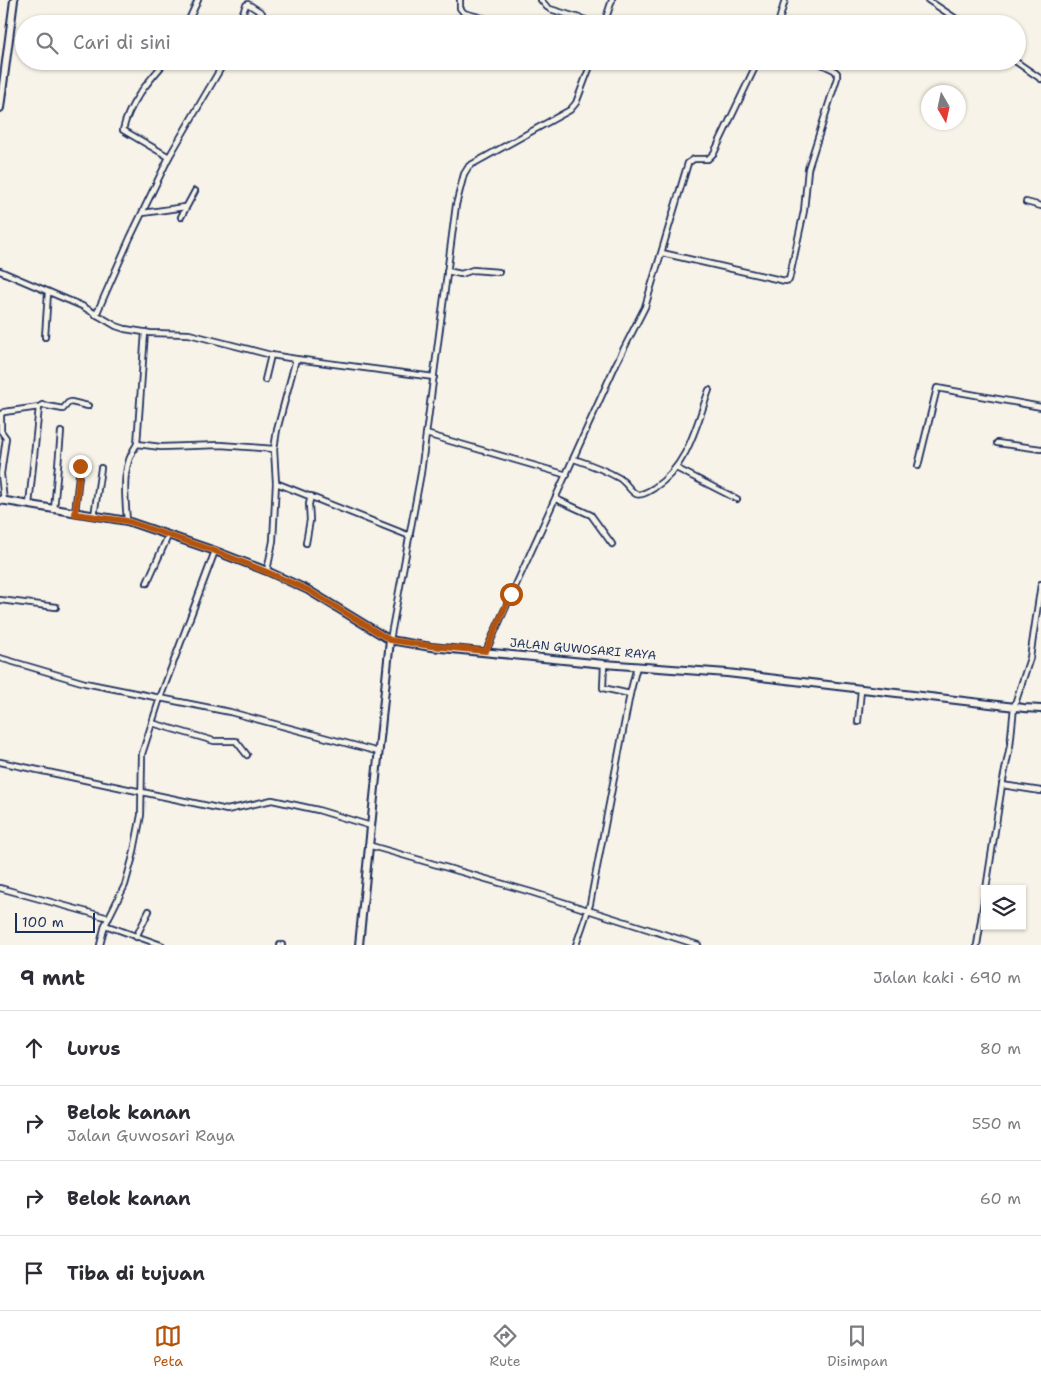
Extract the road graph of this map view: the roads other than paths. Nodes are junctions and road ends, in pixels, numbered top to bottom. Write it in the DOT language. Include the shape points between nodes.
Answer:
graph roads {
  1 [pos="14,0"];
  2 [pos="198,0"];
  3 [pos="460,0"];
  4 [pos="541,0"];
  5 [pos="612,0"];
  6 [pos="785,0"];
  7 [pos="928,0"];
  8 [pos="191,15"];
  9 [pos="242,15"];
  10 [pos="261,15"];
  11 [pos="471,15"];
  12 [pos="570,15"];
  13 [pos="607,15"];
  14 [pos="781,15"];
  15 [pos="950,15"];
  16 [pos="1026,69"];
  17 [pos="159,70"];
  18 [pos="220,70"];
  19 [pos="589,70"];
  20 [pos="754,70"];
  21 [pos="834,70"];
  22 [pos="1041,79"];
  23 [pos="0,108"];
  24 [pos="169,157"];
  25 [pos="195,191"];
  26 [pos="1026,202"];
  27 [pos="1041,206"];
  28 [pos="185,207"];
  29 [pos="143,213"];
  30 [pos="181,217"];
  31 [pos="662,253"];
  32 [pos="0,271"];
  33 [pos="447,271"];
  34 [pos="499,272"];
  35 [pos="48,292"];
  36 [pos="96,315"];
  37 [pos="145,332"];
  38 [pos="45,338"];
  39 [pos="271,355"];
  40 [pos="296,359"];
  41 [pos="434,377"];
  42 [pos="265,380"];
  43 [pos="709,390"];
  44 [pos="88,406"];
  45 [pos="39,407"];
  46 [pos="1041,407"];
  47 [pos="61,432"];
  48 [pos="426,434"];
  49 [pos="997,443"];
  50 [pos="137,444"];
  51 [pos="274,449"];
  52 [pos="1041,449"];
  53 [pos="574,459"];
  54 [pos="80,466"];
  55 [pos="918,466"];
  56 [pos="101,468"];
  57 [pos="676,468"];
  58 [pos="566,475"];
  59 [pos="276,483"];
  60 [pos="311,496"];
  61 [pos="736,498"];
  62 [pos="556,499"];
  63 [pos="2,501"];
  64 [pos="29,505"];
  65 [pos="54,510"];
  66 [pos="75,514"];
  67 [pos="94,517"];
  68 [pos="127,521"];
  69 [pos="168,536"];
  70 [pos="410,536"];
  71 [pos="306,543"];
  72 [pos="612,544"];
  73 [pos="215,551"];
  74 [pos="267,572"];
  75 [pos="147,583"];
  76 [pos="1041,584"];
  77 [pos="0,600"];
  78 [pos="56,607"];
  79 [pos="390,640"];
  80 [pos="486,651"];
  81 [pos="0,658"];
  82 [pos="604,664"];
  83 [pos="637,666"];
  84 [pos="861,690"];
  85 [pos="630,694"];
  86 [pos="160,698"];
  87 [pos="1014,707"];
  88 [pos="1041,709"];
  89 [pos="858,722"];
  90 [pos="152,723"];
  91 [pos="380,752"];
  92 [pos="247,755"];
  93 [pos="0,762"];
  94 [pos="1002,785"];
  95 [pos="142,791"];
  96 [pos="1041,791"];
  97 [pos="371,826"];
  98 [pos="368,845"];
  99 [pos="987,885"];
  100 [pos="0,888"];
  101 [pos="149,911"];
  102 [pos="588,911"];
  103 [pos="109,918"];
  104 [pos="981,920"];
  105 [pos="106,925"];
  106 [pos="136,937"];
  107 [pos="100,945"];
  108 [pos="162,945"];
  109 [pos="359,945"];
  110 [pos="576,945"];
  111 [pos="698,945"];
  112 [pos="977,945"];
  1 -- 23 [label="street"];
  2 -- 8 [label="street"];
  3 -- 11 [label="street" via="460,8"];
  4 -- 12 [label="street" via="546,7"];
  5 -- 13 [label="street"];
  6 -- 14 [label="street"];
  7 -- 15 [label="street"];
  9 -- 10 [label="street" via="248,4"];
  16 -- 22 [label="street"];
  17 -- 24 [label="street" via="131,108 123,130"];
  18 -- 24 [label="street"];
  19 -- 33 [label="street" via="570,110 467,169 456,205"];
  20 -- 31 [label="street" via="714,153 708,159 694,159 688,163"];
  21 -- 31 [label="street" via="837,78 808,169 804,211 788,280"];
  24 -- 29 [label="street"];
  25 -- 28 [label="street"];
  26 -- 27 [label="street"];
  28 -- 29 [label="street"];
  28 -- 30 [label="street"];
  29 -- 36 [label="street"];
  31 -- 53 [label="street" via="645,307"];
  32 -- 35 [label="street"];
  33 -- 34 [label="street" via="461,274 474,270"];
  33 -- 41 [label="street"];
  35 -- 36 [label="street"];
  35 -- 38 [label="street"];
  36 -- 37 [label="street" via="116,326"];
  37 -- 39 [label="street" via="189,334"];
  37 -- 50 [label="street"];
  39 -- 40 [label="street"];
  39 -- 42 [label="street"];
  40 -- 41 [label="street"];
  40 -- 51 [label="street"];
  41 -- 48 [label="street"];
  43 -- 57 [label="street" via="687,453"];
  44 -- 45 [label="street" via="71,402 63,409"];
  45 -- 63 [label="street" via="1,414 1,431 6,438 1,474"];
  45 -- 64 [label="street"];
  46 -- 55 [label="street" via="939,388"];
  47 -- 65 [label="street"];
  48 -- 58 [label="street"];
  48 -- 70 [label="street"];
  49 -- 52 [label="street"];
  50 -- 51 [label="street" via="170,448 220,445"];
  50 -- 68 [label="street" via="130,454 125,476"];
  51 -- 59 [label="street"];
  53 -- 57 [label="street" via="620,478 641,494 660,484"];
  53 -- 58 [label="street"];
  54 -- 66 [label="street"];
  56 -- 67 [label="street"];
  57 -- 61 [label="street"];
  58 -- 62 [label="street"];
  59 -- 60 [label="street"];
  59 -- 74 [label="street" via="273,541"];
  60 -- 70 [label="street"];
  60 -- 71 [label="street"];
  62 -- 72 [label="street" via="589,514"];
  62 -- 80 [label="street"];
  63 -- 64 [label="street, JALAN GUWOSARI RAYA"];
  64 -- 65 [label="street, JALAN GUWOSARI RAYA"];
  65 -- 66 [label="street, JALAN GUWOSARI RAYA"];
  66 -- 67 [label="street, JALAN GUWOSARI RAYA"];
  67 -- 68 [label="street, JALAN GUWOSARI RAYA"];
  68 -- 69 [label="street, JALAN GUWOSARI RAYA"];
  69 -- 73 [label="street, JALAN GUWOSARI RAYA"];
  69 -- 75 [label="street"];
  70 -- 79 [label="street"];
  73 -- 74 [label="street, JALAN GUWOSARI RAYA"];
  73 -- 86 [label="street"];
  74 -- 79 [label="street, JALAN GUWOSARI RAYA" via="308,590"];
  76 -- 87 [label="street" via="1030,658"];
  77 -- 78 [label="street"];
  79 -- 80 [label="street, JALAN GUWOSARI RAYA"];
  79 -- 91 [label="street"];
  80 -- 82 [label="street, JALAN GUWOSARI RAYA"];
  81 -- 86 [label="street" via="85,683"];
  82 -- 83 [label="street, JALAN GUWOSARI RAYA"];
  82 -- 85 [label="street" via="603,688"];
  83 -- 84 [label="street, JALAN GUWOSARI RAYA" via="727,673"];
  83 -- 85 [label="street"];
  84 -- 87 [label="street, JALAN GUWOSARI RAYA"];
  84 -- 89 [label="street"];
  85 -- 102 [label="street"];
  86 -- 90 [label="street"];
  86 -- 91 [label="street" via="230,712"];
  87 -- 88 [label="street, JALAN GUWOSARI RAYA"];
  87 -- 94 [label="street"];
  90 -- 92 [label="street" via="214,741 236,741"];
  90 -- 95 [label="street" via="141,761"];
  91 -- 97 [label="street"];
  93 -- 95 [label="street"];
  94 -- 96 [label="street"];
  94 -- 99 [label="street"];
  95 -- 97 [label="street" via="228,810 272,800"];
  95 -- 103 [label="street" via="133,856 125,885"];
  97 -- 98 [label="street"];
  98 -- 102 [label="street"];
  98 -- 109 [label="street"];
  100 -- 103 [label="street"];
  101 -- 106 [label="street"];
  102 -- 110 [label="street"];
  102 -- 111 [label="street"];
  103 -- 105 [label="street"];
  104 -- 112 [label="street"];
  105 -- 106 [label="street"];
  105 -- 107 [label="street"];
  106 -- 108 [label="street"];
}
